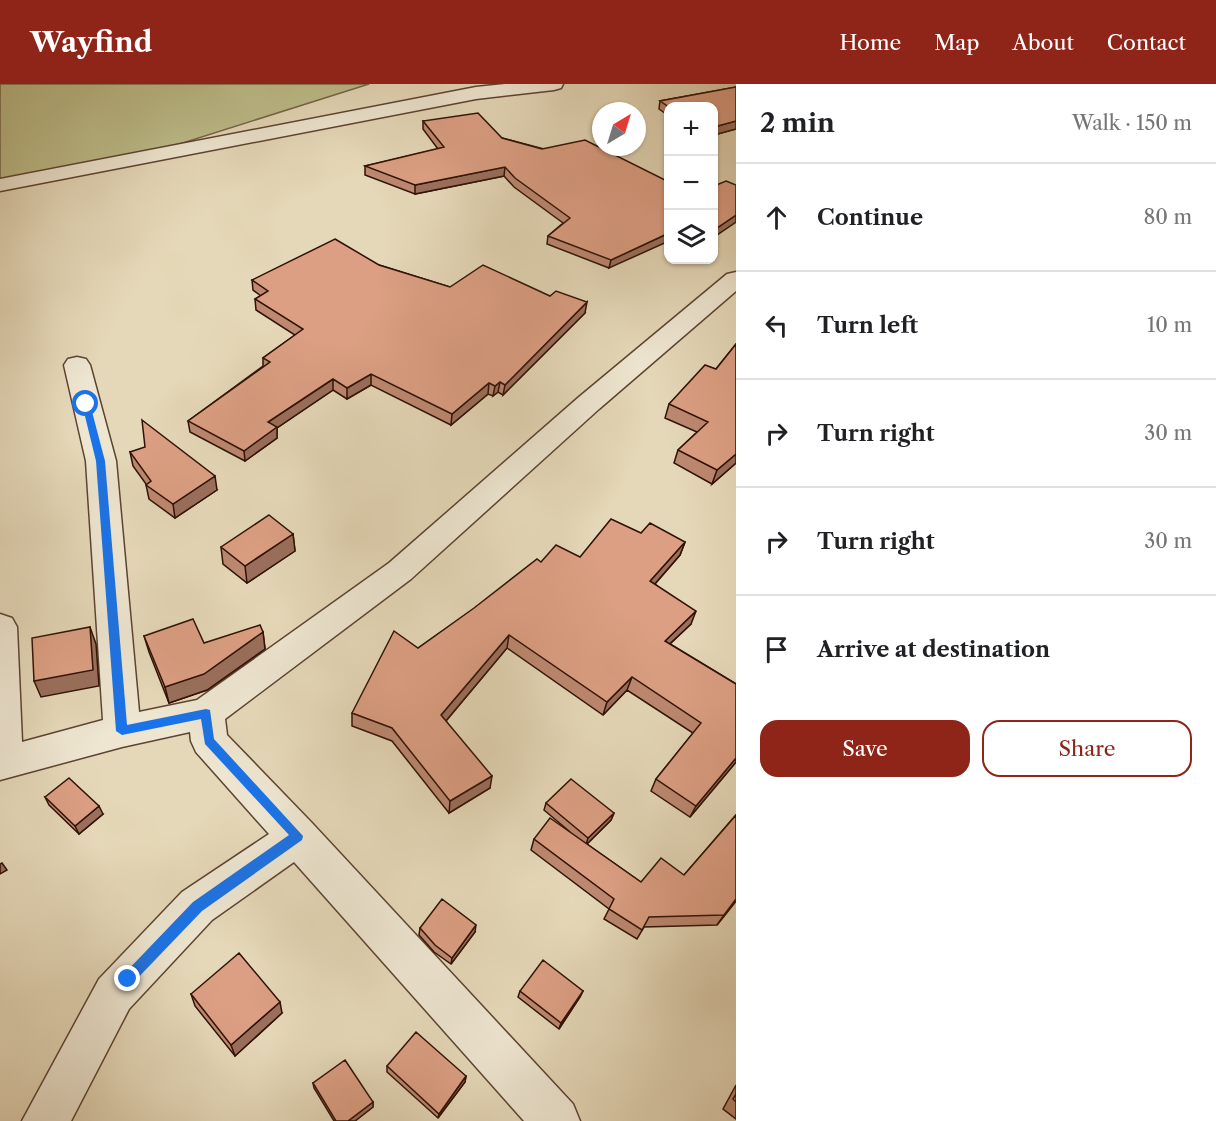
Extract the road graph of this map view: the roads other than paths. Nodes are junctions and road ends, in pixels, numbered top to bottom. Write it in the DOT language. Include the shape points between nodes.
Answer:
graph roads {
  1 [pos="554,84"];
  2 [pos="0,185"];
  3 [pos="736,279"];
  4 [pos="77,366"];
  5 [pos="0,627"];
  6 [pos="206,713"];
  7 [pos="122,731"];
  8 [pos="2,763"];
  9 [pos="297,836"];
  10 [pos="46,1121"];
  11 [pos="556,1121"];
  1 -- 2 [label="street" via="476,93"];
  3 -- 6 [label="street" via="400,571"];
  4 -- 7 [label="street" via="100,461"];
  5 -- 8 [label="street"];
  6 -- 7 [label="street"];
  6 -- 9 [label="street" via="209,741"];
  7 -- 8 [label="street"];
  9 -- 10 [label="street" via="197,906 114,994"];
  9 -- 11 [label="street"];
}
